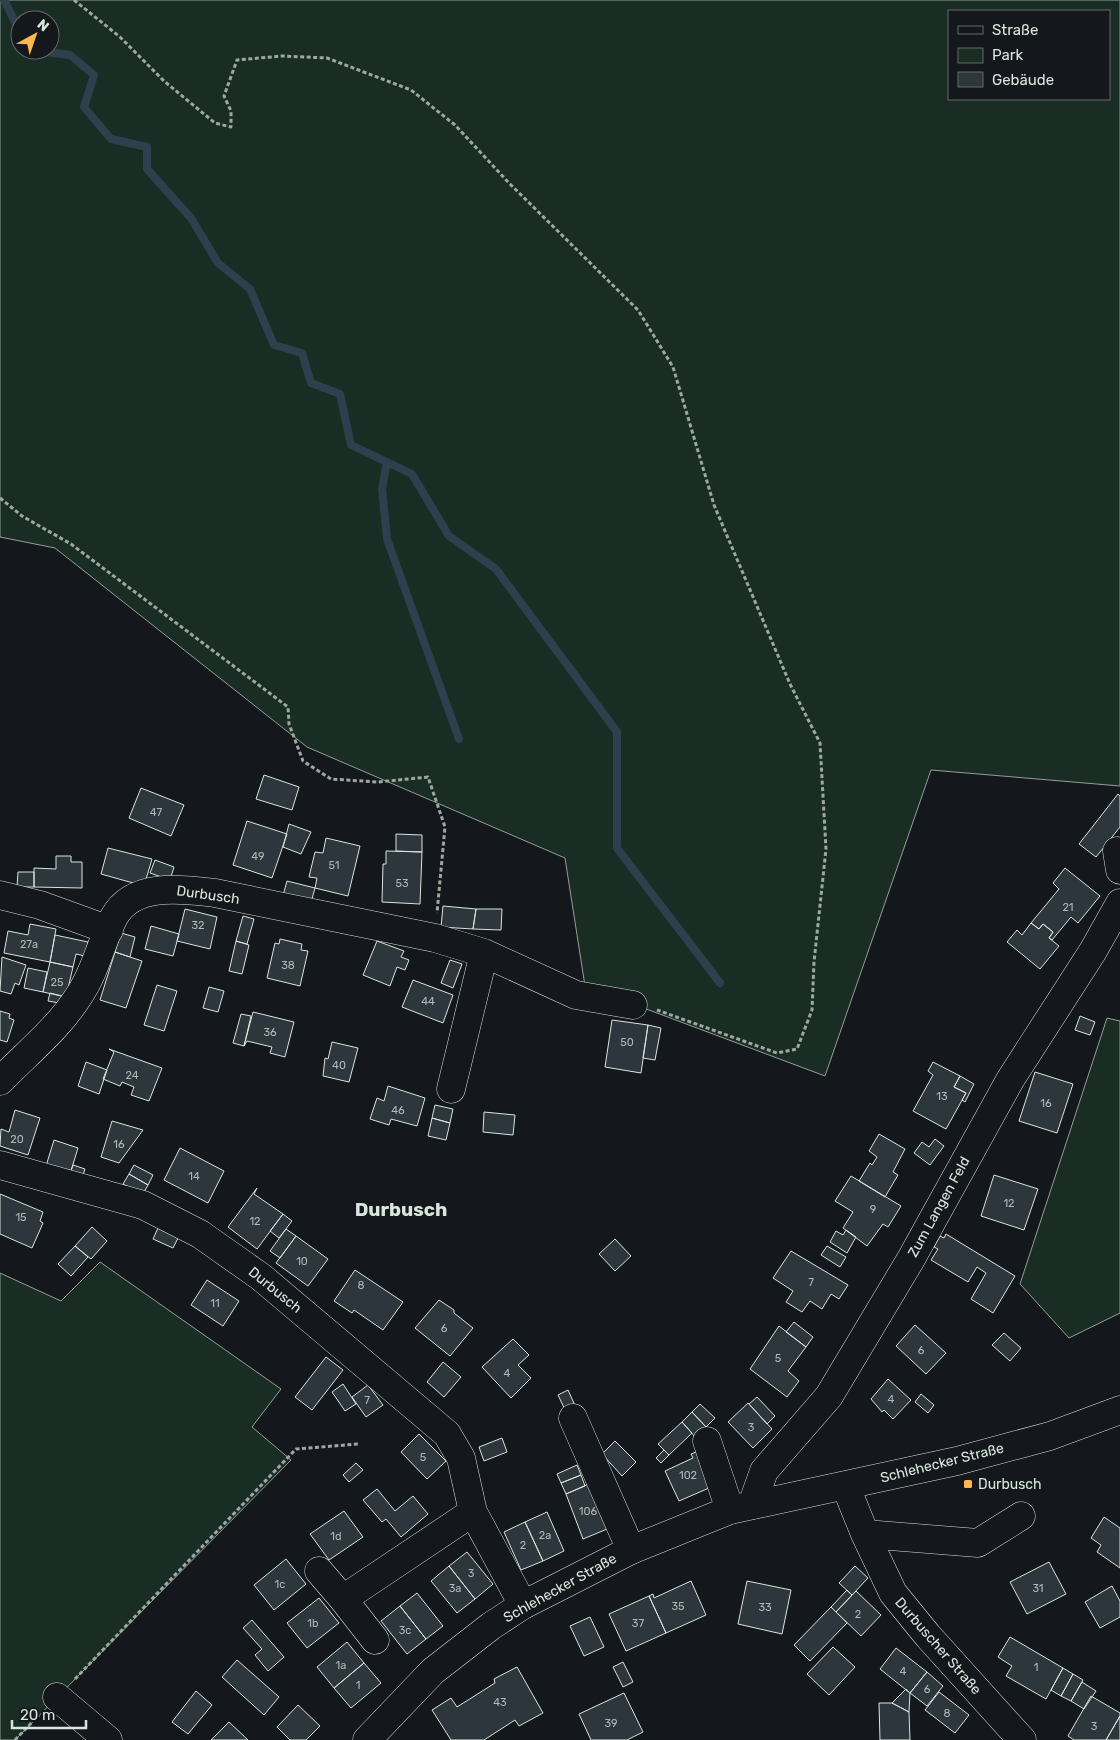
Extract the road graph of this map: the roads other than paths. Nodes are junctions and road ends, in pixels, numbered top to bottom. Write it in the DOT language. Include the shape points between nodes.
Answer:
graph roads {
  1 [pos="0,896"];
  2 [pos="1120,903"];
  3 [pos="108,930"];
  4 [pos="484,953"];
  5 [pos="633,1005"];
  6 [pos="0,1081"];
  7 [pos="451,1090"];
  8 [pos="0,1165"];
  9 [pos="1120,1410"];
  10 [pos="573,1418"];
  11 [pos="707,1442"];
  12 [pos="846,1487"];
  13 [pos="741,1508"];
  14 [pos="473,1512"];
  15 [pos="1021,1516"];
  16 [pos="865,1534"];
  17 [pos="630,1550"];
  18 [pos="319,1571"];
  19 [pos="342,1600"];
  20 [pos="523,1605"];
  21 [pos="375,1640"];
  22 [pos="57,1697"];
  23 [pos="108,1740"];
  24 [pos="367,1740"];
  25 [pos="1022,1740"];
  1 -- 3 [label="street" via="40,905"];
  2 -- 13 [label="street, Zum Langen Feld" via="1010,1080 911,1259 828,1396 764,1472"];
  3 -- 4 [label="street, Durbusch" via="115,916 132,899 160,890 181,889 215,893 435,938"];
  3 -- 6 [label="street, Durbusch" via="94,972 69,1010"];
  4 -- 5 [label="street, Durbusch" via="576,995"];
  4 -- 7 [label="street"];
  8 -- 14 [label="street, Durbusch" via="143,1205 200,1234 262,1277 447,1434 461,1458"];
  9 -- 12 [label="street, Schlehecker Straße" via="1050,1436"];
  10 -- 17 [label="street"];
  11 -- 13 [label="street"];
  12 -- 13 [label="street, Schlehecker Straße"];
  12 -- 16 [label="street, Durbuscher Straße"];
  13 -- 17 [label="street, Schlehecker Straße"];
  14 -- 19 [label="street"];
  14 -- 20 [label="street, Durbusch"];
  15 -- 16 [label="street" via="978,1543"];
  16 -- 25 [label="street, Durbuscher Straße" via="893,1594"];
  17 -- 20 [label="street, Schlehecker Straße"];
  18 -- 19 [label="street"];
  19 -- 21 [label="street"];
  20 -- 24 [label="street, Schlehecker Straße" via="433,1672"];
  22 -- 23 [label="street"];
}
